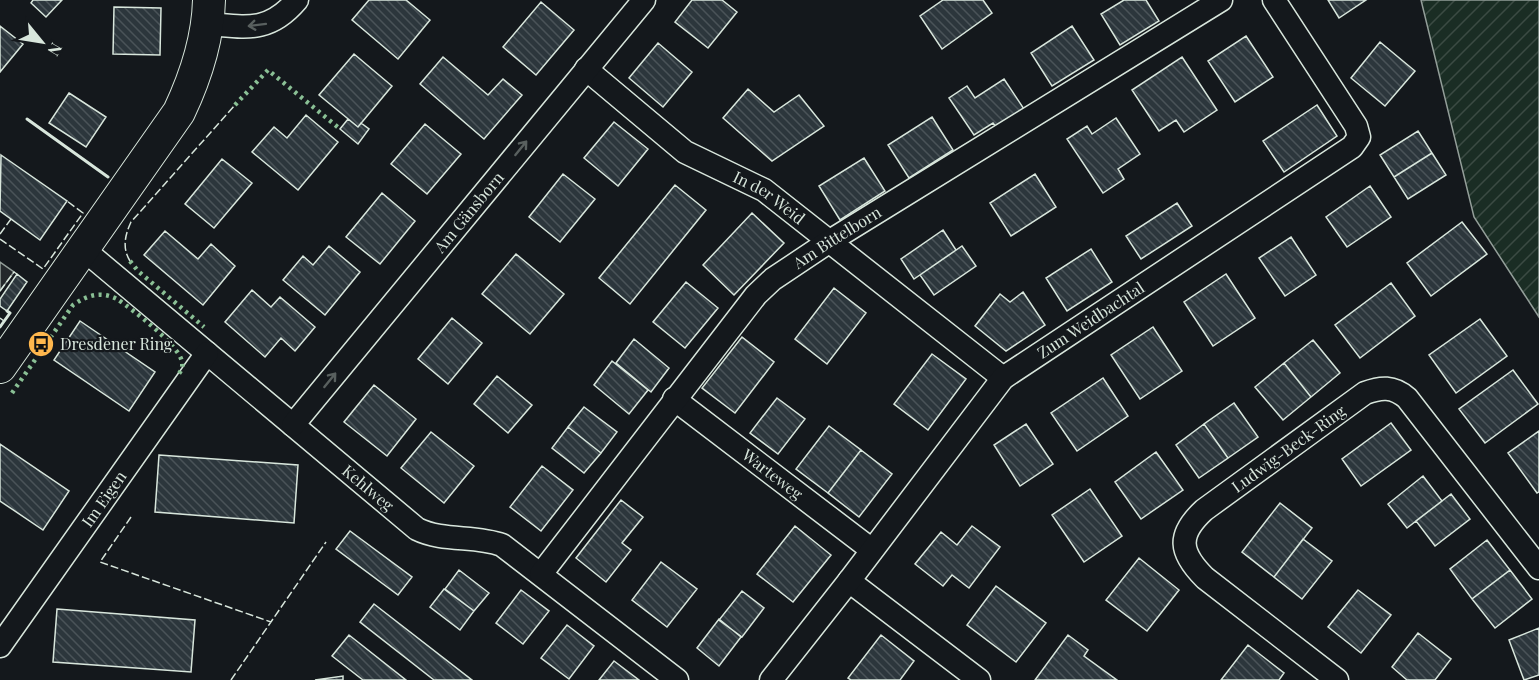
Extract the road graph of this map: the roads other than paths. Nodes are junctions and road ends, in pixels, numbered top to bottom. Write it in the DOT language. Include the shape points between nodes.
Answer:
graph roads {
  1 [pos="297,0"];
  2 [pos="644,0"];
  3 [pos="1221,0"];
  4 [pos="1274,0"];
  5 [pos="209,12"];
  6 [pos="586,69"];
  7 [pos="830,241"];
  8 [pos="83,249"];
  9 [pos="207,353"];
  10 [pos="0,367"];
  11 [pos="1003,378"];
  12 [pos="674,399"];
  13 [pos="293,425"];
  14 [pos="872,550"];
  15 [pos="1539,568"];
  16 [pos="541,574"];
  17 [pos="849,581"];
  18 [pos="0,646"];
  19 [pos="676,680"];
  20 [pos="771,680"];
  21 [pos="979,680"];
  22 [pos="1337,680"];
  1 -- 5 [label="street, one-way" via="268,24 253,27"];
  2 -- 6 [label="street, Am Gänsborn"];
  3 -- 7 [label="street, Am Bittelborn"];
  4 -- 11 [label="street, Zum Weidbachtal" via="1356,126 1359,137 1352,147"];
  5 -- 8 [label="main road" via="194,82 179,112"];
  6 -- 7 [label="street, In der Weid" via="685,152 764,190"];
  13 -- 6 [label="street, Am Gänsborn, one-way"];
  7 -- 11 [label="street, In der Weid"];
  7 -- 12 [label="street, Am Bittelborn" via="756,295"];
  8 -- 9 [label="street, Kehlweg"];
  8 -- 10 [label="main road"];
  9 -- 13 [label="street, Kehlweg"];
  9 -- 18 [label="street, Im Eigen"];
  11 -- 14 [label="street, Zum Weidbachtal"];
  12 -- 14 [label="street, Warteweg"];
  12 -- 16 [label="street, Am Bittelborn"];
  13 -- 16 [label="street, Kehlweg" via="417,529 429,535 486,539 502,545"];
  14 -- 17 [label="street, Zum Weidbachtal"];
  15 -- 22 [label="street, Ludwig-Beck-Ring" via="1407,398 1387,388 1365,393 1204,510 1185,534 1186,551 1205,578"];
  16 -- 19 [label="street, Kehlweg"];
  17 -- 20 [label="street, Zum Weidbachtal"];
  17 -- 21 [label="street"];
}
